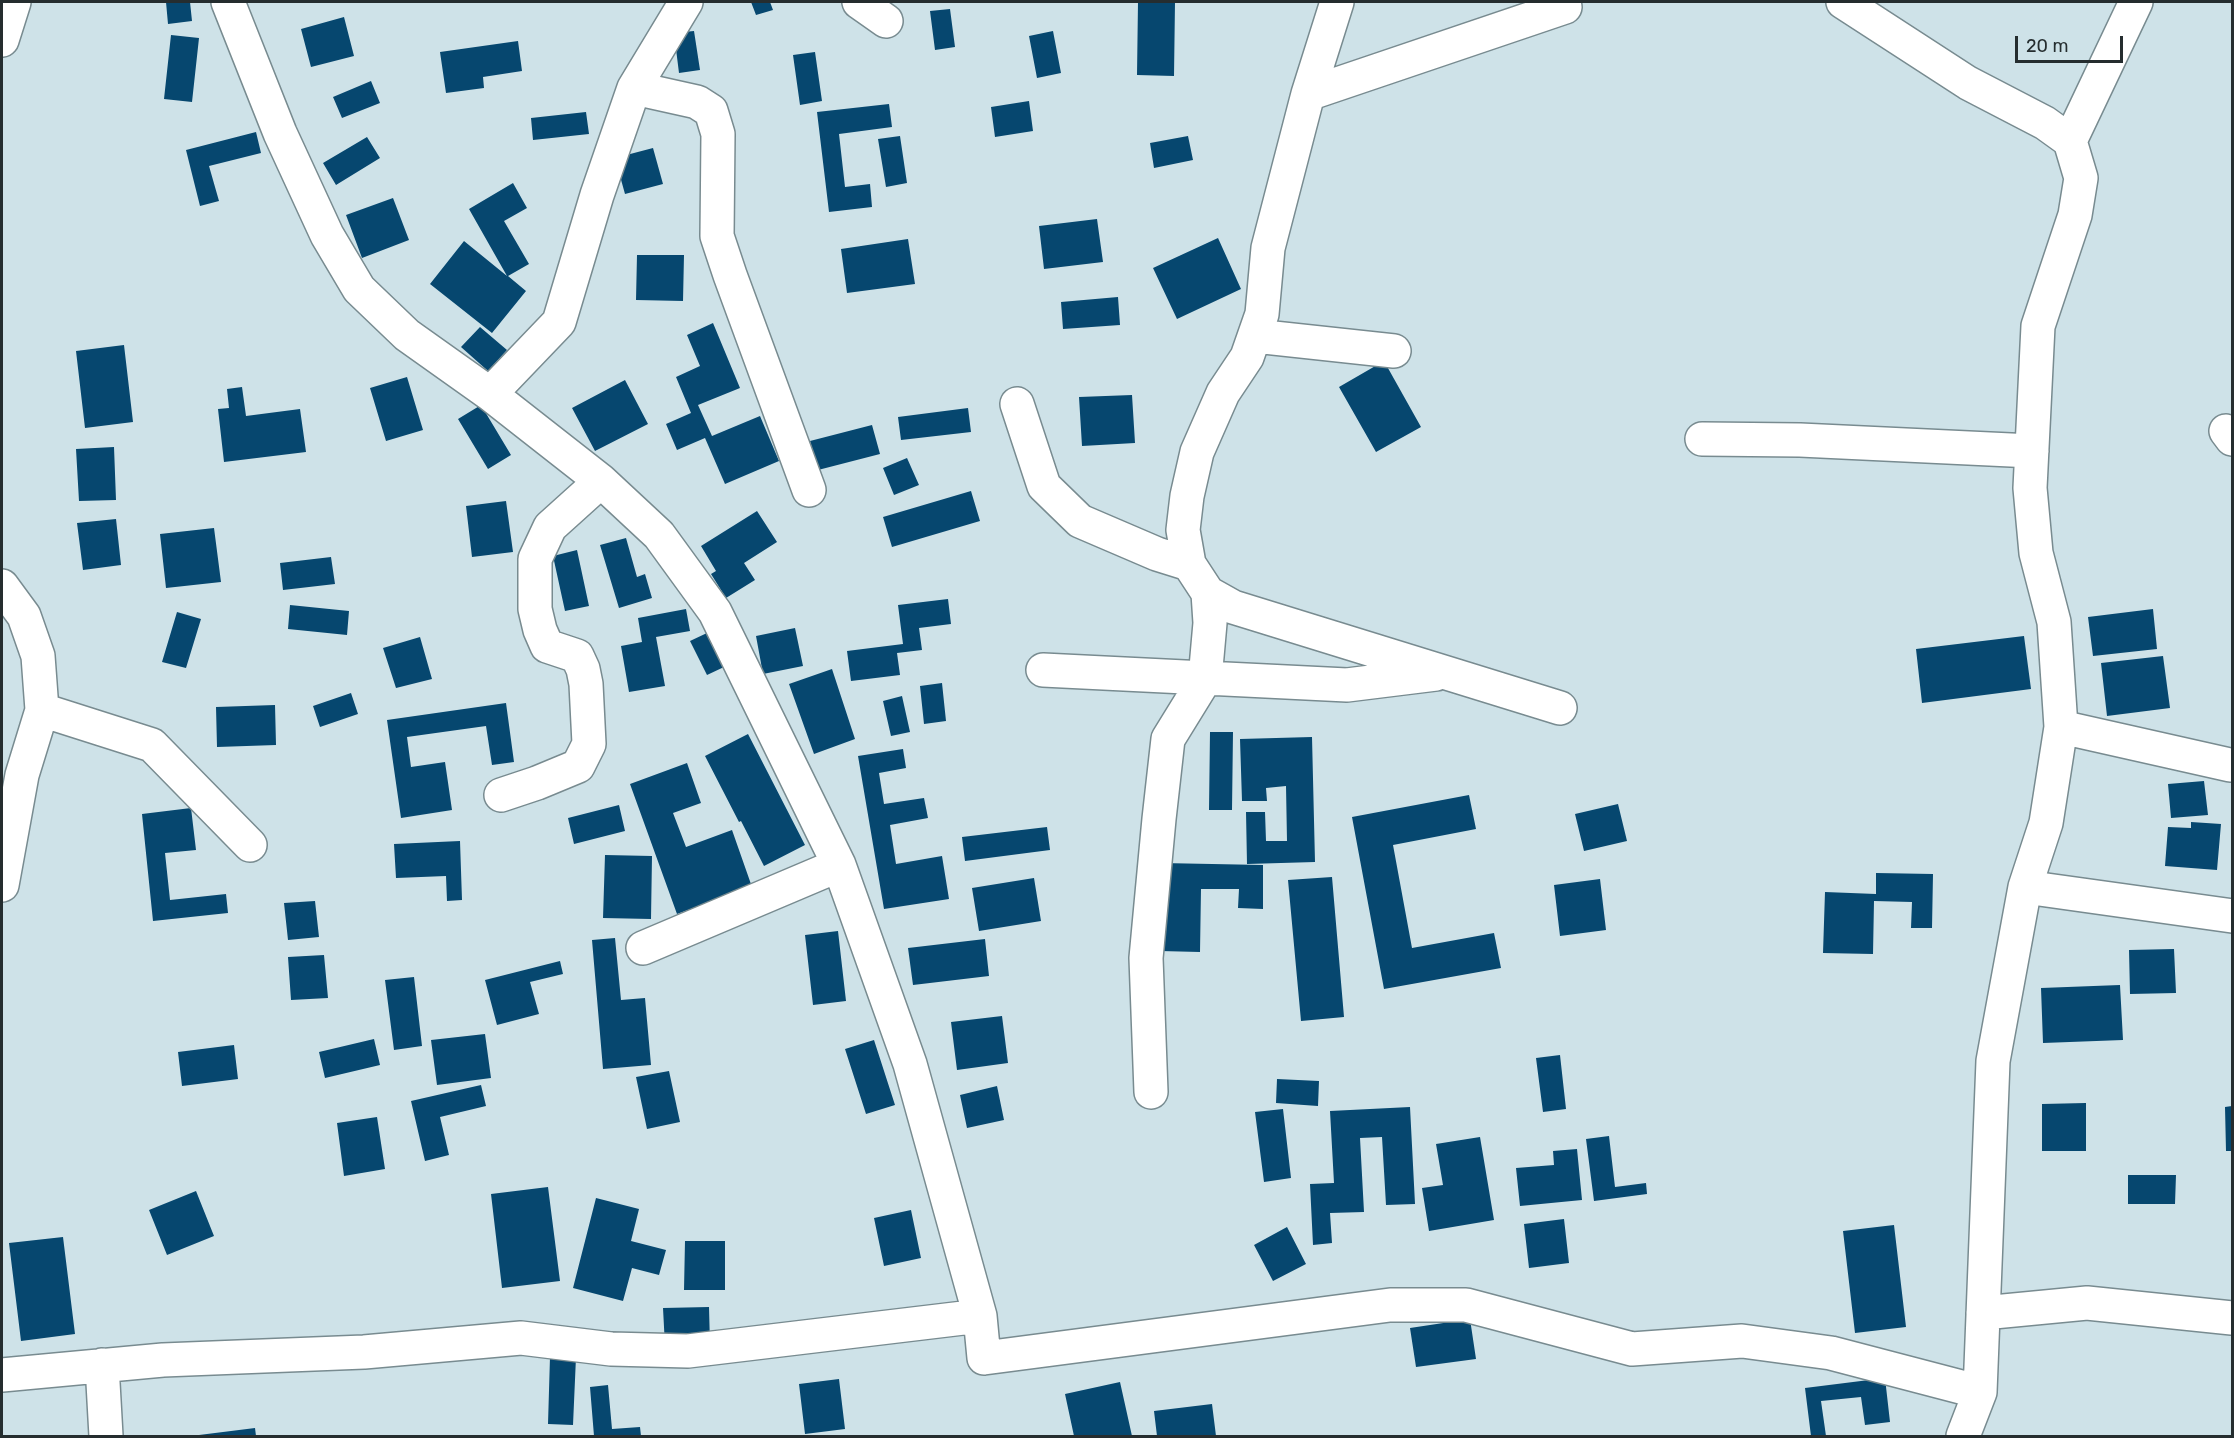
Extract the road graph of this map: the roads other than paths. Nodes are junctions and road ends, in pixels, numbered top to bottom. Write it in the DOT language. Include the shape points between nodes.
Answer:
graph roads {
  1 [pos="14,2"];
  2 [pos="228,2"];
  3 [pos="686,2"];
  4 [pos="859,2"];
  5 [pos="1337,2"];
  6 [pos="1843,2"];
  7 [pos="2136,2"];
  8 [pos="1565,7"];
  9 [pos="886,21"];
  10 [pos="2,40"];
  11 [pos="634,88"];
  12 [pos="1308,94"];
  13 [pos="2070,141"];
  14 [pos="1254,336"];
  15 [pos="1394,351"];
  16 [pos="490,394"];
  17 [pos="1017,404"];
  18 [pos="1702,439"];
  19 [pos="2032,451"];
  20 [pos="601,481"];
  21 [pos="808,490"];
  22 [pos="1189,564"];
  23 [pos="2,586"];
  24 [pos="1208,594"];
  25 [pos="1043,670"];
  26 [pos="1447,673"];
  27 [pos="1205,679"];
  28 [pos="1560,708"];
  29 [pos="42,710"];
  30 [pos="2061,727"];
  31 [pos="2230,765"];
  32 [pos="501,795"];
  33 [pos="250,845"];
  34 [pos="839,865"];
  35 [pos="2,885"];
  36 [pos="2025,887"];
  37 [pos="2232,916"];
  38 [pos="643,948"];
  39 [pos="1151,1092"];
  40 [pos="1983,1313"];
  41 [pos="980,1316"];
  42 [pos="2232,1318"];
  43 [pos="102,1365"];
  44 [pos="2,1375"];
  45 [pos="1980,1392"];
  46 [pos="106,1437"];
  47 [pos="1963,1437"];
  1 -- 10 [label="street"];
  2 -- 16 [label="street" via="280,133 327,235 359,289 407,335"];
  3 -- 11 [label="street"];
  4 -- 9 [label="street"];
  5 -- 12 [label="street"];
  6 -- 13 [label="street" via="1968,83"];
  7 -- 13 [label="street"];
  8 -- 12 [label="street"];
  11 -- 16 [label="street" via="559,322"];
  11 -- 21 [label="street" via="697,102 711,111 718,134 717,236"];
  12 -- 14 [label="street" via="1268,248 1262,315"];
  13 -- 19 [label="street" via="2081,178 2075,215 2038,326"];
  14 -- 15 [label="street"];
  14 -- 22 [label="street" via="1197,452 1183,530"];
  16 -- 20 [label="street"];
  17 -- 22 [label="street" via="1044,486 1080,521 1157,555"];
  18 -- 19 [label="street"];
  19 -- 30 [label="street" via="2030,488 2036,553 2055,622"];
  20 -- 32 [label="street" via="550,527 535,559 535,609 540,630 547,646 578,656 583,669 589,744 578,766"];
  20 -- 34 [label="street" via="659,535 715,612"];
  22 -- 24 [label="street"];
  23 -- 29 [label="street" via="24,616 38,656"];
  24 -- 26 [label="street" via="1233,607"];
  24 -- 27 [label="street" via="1210,623"];
  25 -- 27 [label="street"];
  26 -- 27 [label="street" via="1347,685"];
  26 -- 28 [label="street"];
  27 -- 39 [label="street" via="1168,739 1146,958"];
  29 -- 33 [label="street" via="152,745"];
  29 -- 35 [label="street" via="22,775"];
  30 -- 31 [label="street"];
  30 -- 36 [label="street" via="2046,823"];
  34 -- 38 [label="street"];
  34 -- 41 [label="street" via="910,1064"];
  36 -- 37 [label="street"];
  36 -- 40 [label="street" via="1993,1061"];
  40 -- 42 [label="street" via="2087,1303"];
  40 -- 45 [label="street"];
  41 -- 43 [label="street" via="688,1351 611,1349 521,1338 364,1352"];
  41 -- 45 [label="street" via="984,1358 1390,1305 1466,1305 1632,1349 1742,1341 1831,1353"];
  43 -- 44 [label="street"];
  43 -- 46 [label="street"];
  45 -- 47 [label="street"];
}
